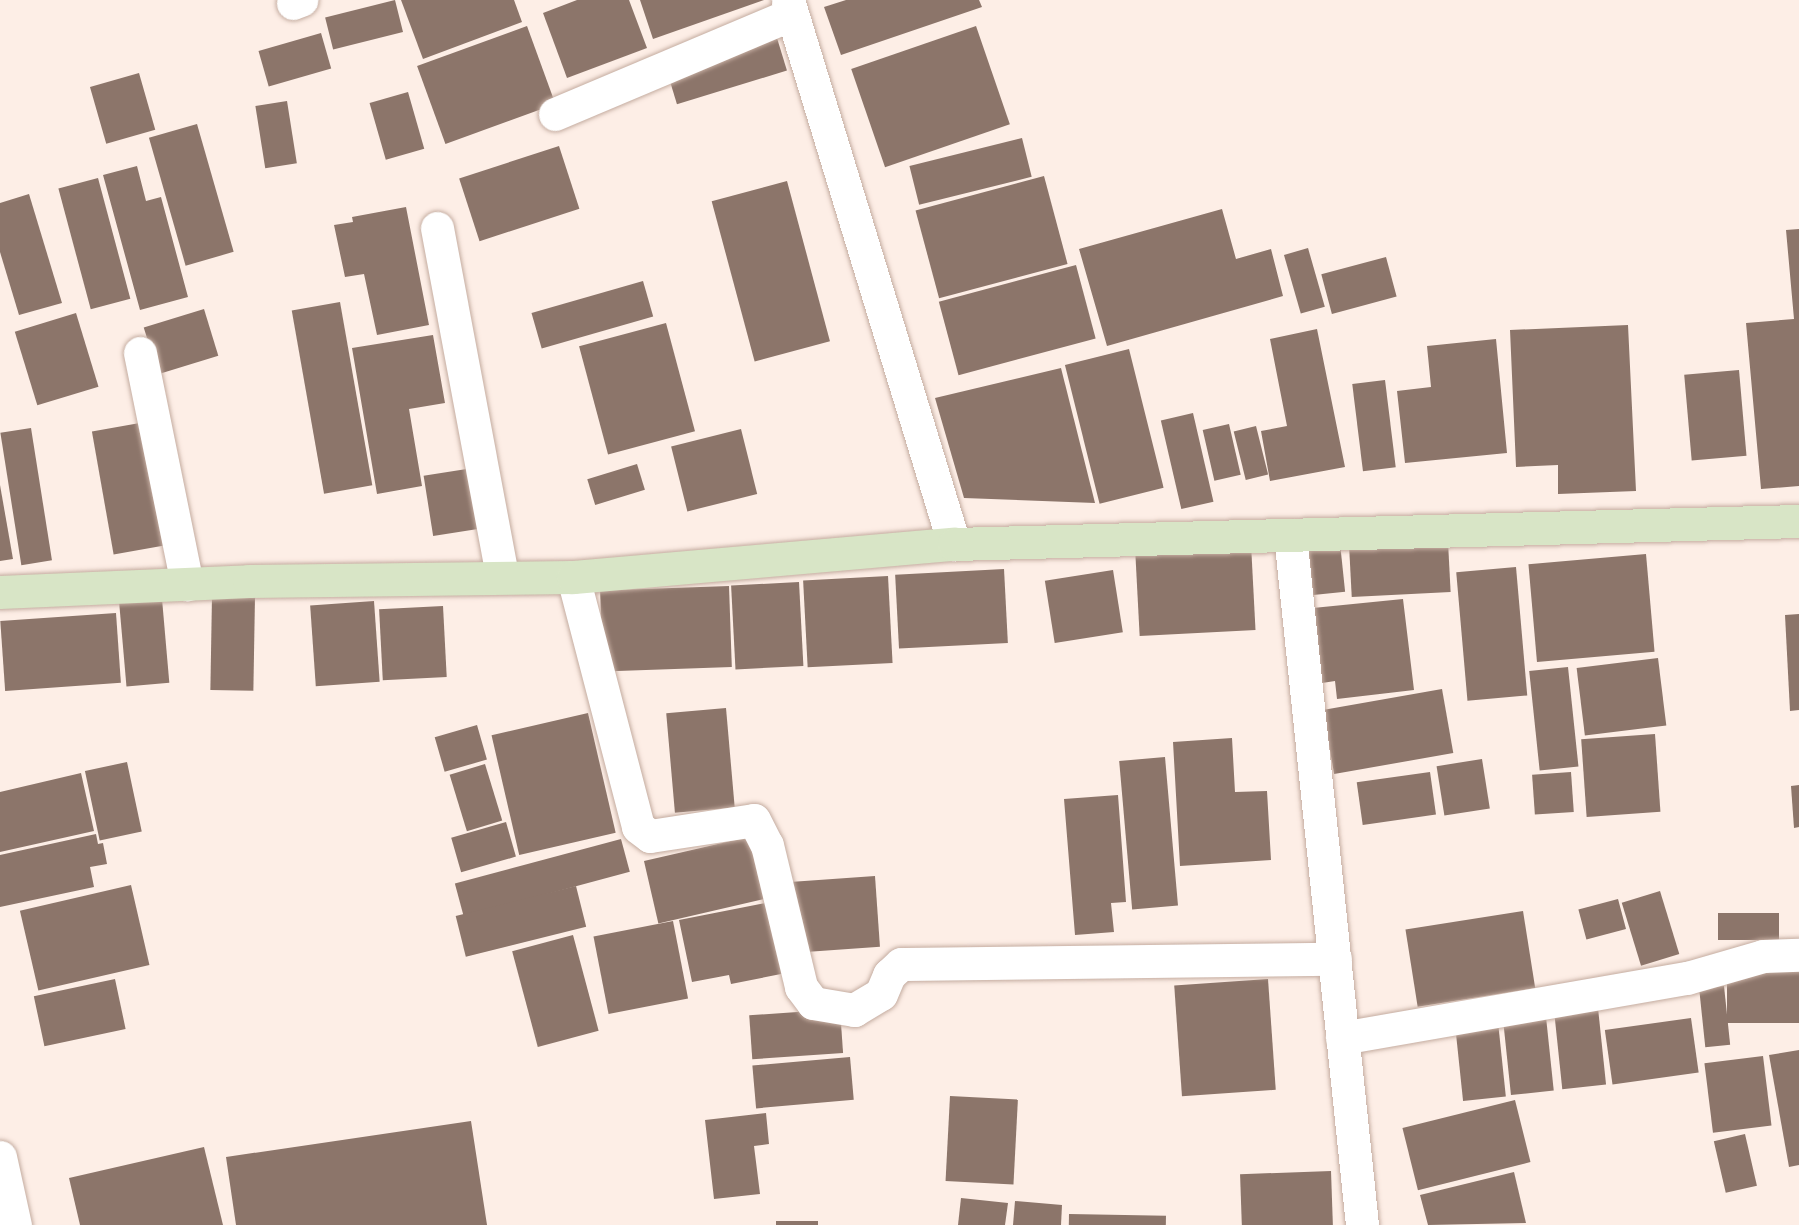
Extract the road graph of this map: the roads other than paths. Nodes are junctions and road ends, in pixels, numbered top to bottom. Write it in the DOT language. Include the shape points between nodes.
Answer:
graph roads {
  1 [pos="790,7"];
  2 [pos="555,114"];
  3 [pos="437,228"];
  4 [pos="140,353"];
  5 [pos="1799,521"];
  6 [pos="1290,535"];
  7 [pos="954,544"];
  8 [pos="502,576"];
  9 [pos="573,577"];
  10 [pos="187,584"];
  11 [pos="0,592"];
  12 [pos="1799,955"];
  13 [pos="1335,959"];
  14 [pos="1342,1038"];
  15 [pos="0,1157"];
  16 [pos="9,1213"];
  17 [pos="1362,1225"];
  1 -- 2 [label="street"];
  1 -- 7 [label="street"];
  3 -- 8 [label="street"];
  4 -- 10 [label="street"];
  5 -- 6 [label="street"];
  6 -- 7 [label="street"];
  6 -- 13 [label="street"];
  7 -- 9 [label="street"];
  8 -- 9 [label="street"];
  8 -- 10 [label="street"];
  9 -- 13 [label="street" via="638,827 650,836 754,820 766,845 801,987 813,1003 854,1010 881,994 889,975 901,964"];
  10 -- 11 [label="street"];
  12 -- 14 [label="street" via="1763,956 1687,978"];
  13 -- 14 [label="street"];
  14 -- 17 [label="street"];
  15 -- 16 [label="street"];
}
